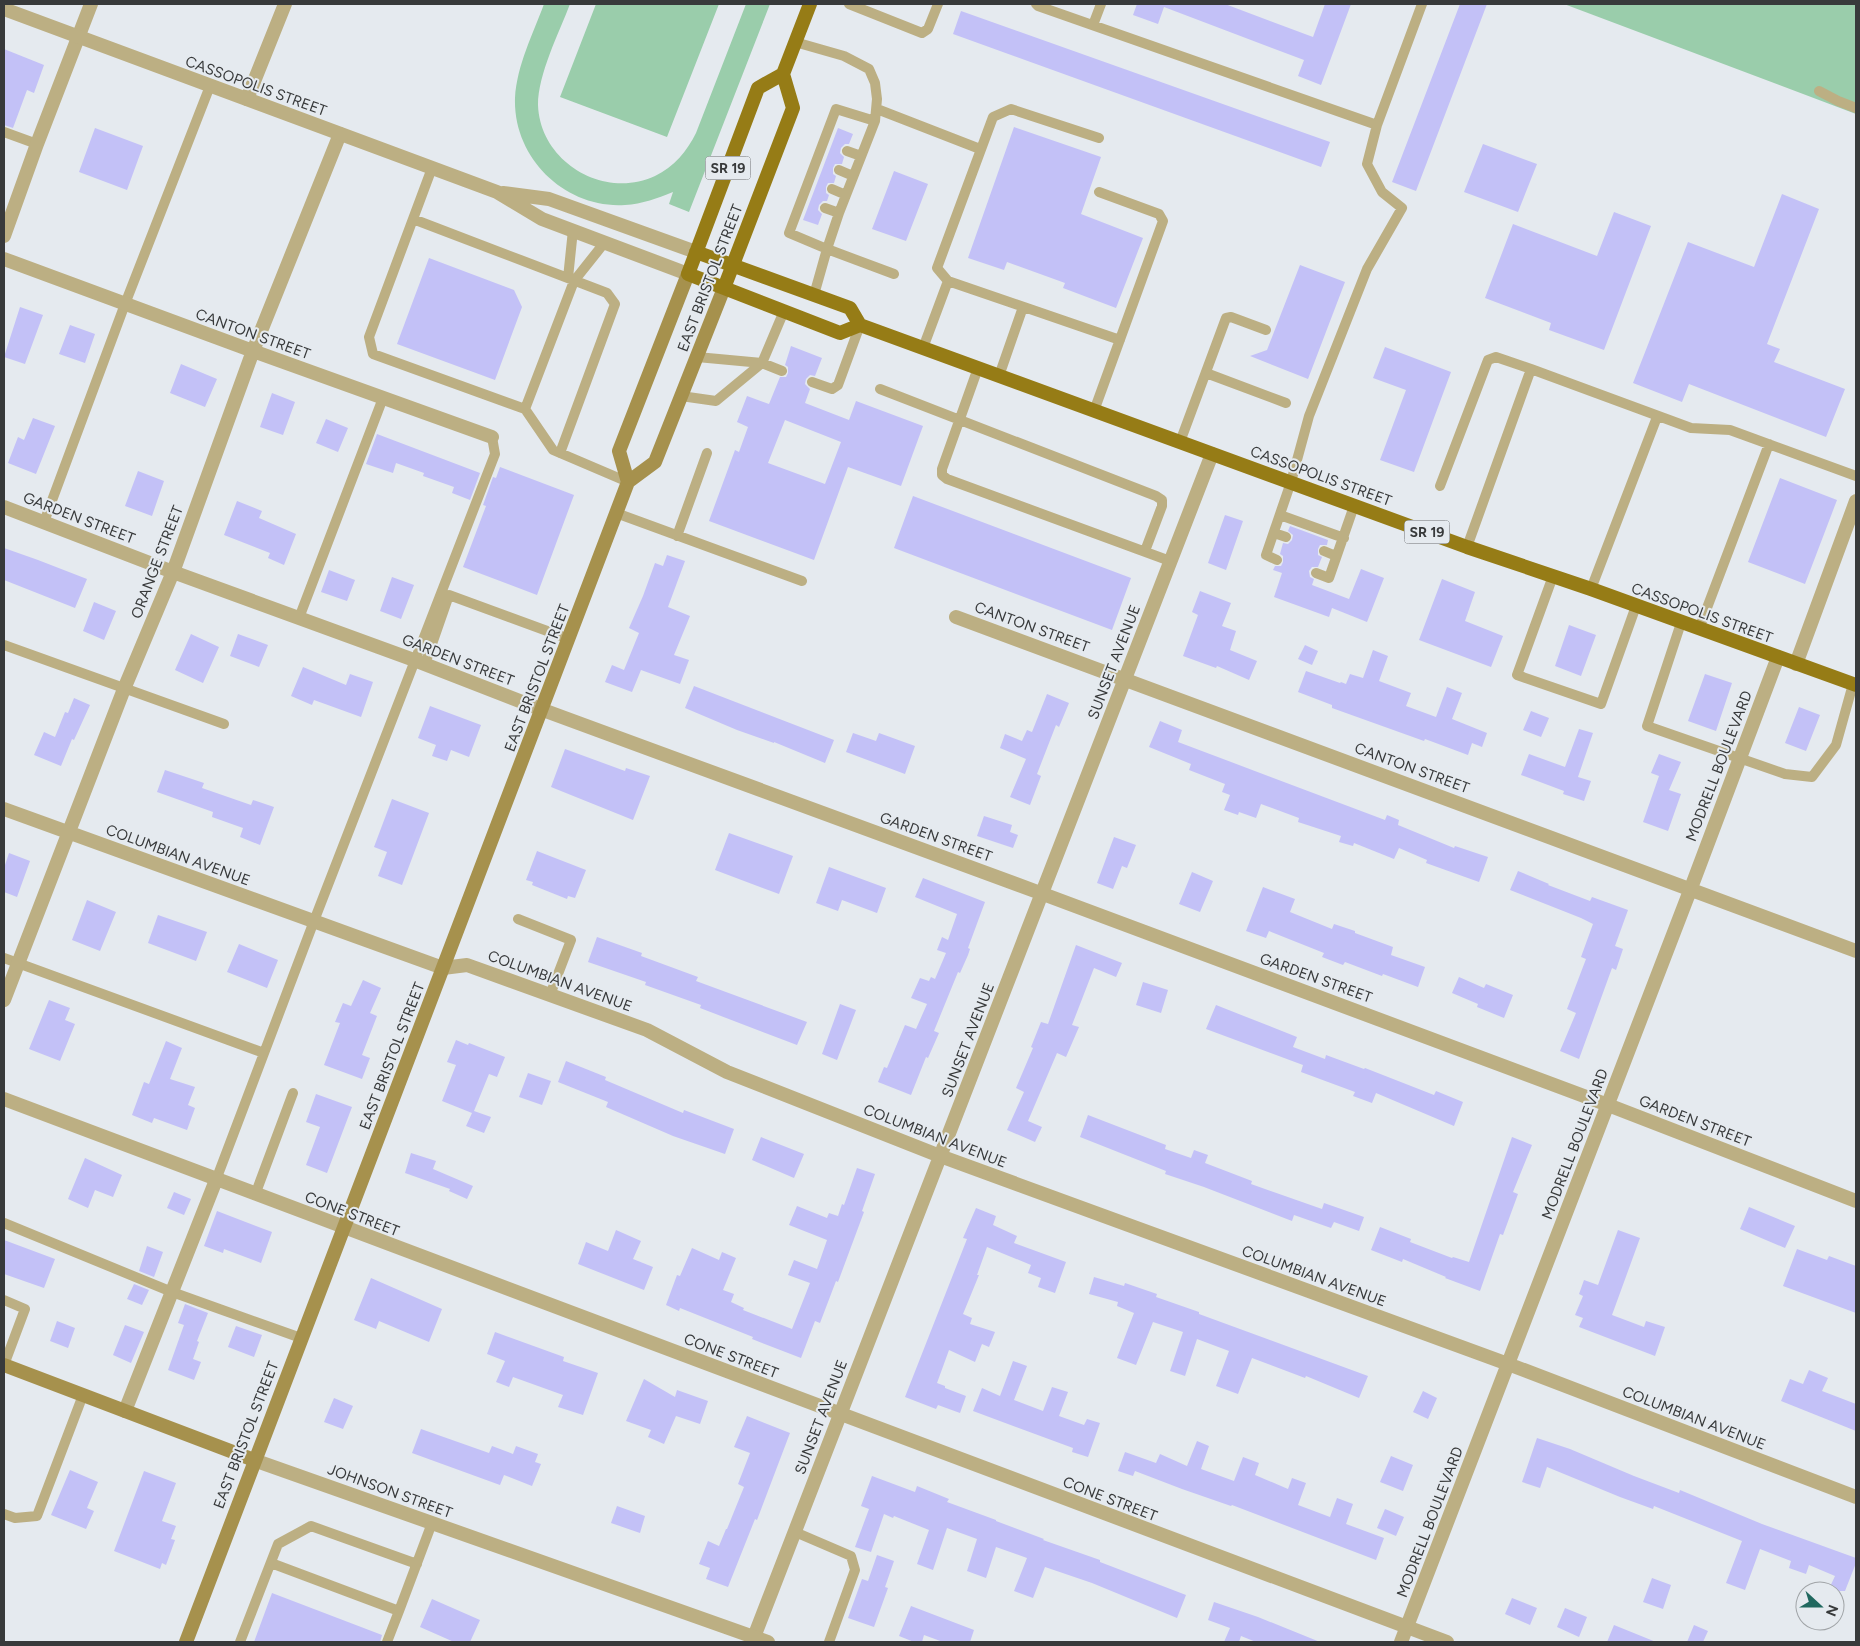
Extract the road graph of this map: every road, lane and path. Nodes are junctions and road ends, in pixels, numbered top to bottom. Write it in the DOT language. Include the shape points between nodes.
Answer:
graph roads {
  1 [pos="91,4"];
  2 [pos="285,4"];
  3 [pos="810,4"];
  4 [pos="848,4"];
  5 [pos="938,4"];
  6 [pos="1036,4"];
  7 [pos="1101,4"];
  8 [pos="1422,4"];
  9 [pos="4,9"];
  10 [pos="1093,25"];
  11 [pos="79,37"];
  12 [pos="795,42"];
  13 [pos="783,74"];
  14 [pos="210,86"];
  15 [pos="1819,91"];
  16 [pos="247,99"];
  17 [pos="1856,108"];
  18 [pos="877,109"];
  19 [pos="875,121"];
  20 [pos="1377,125"];
  21 [pos="4,132"];
  22 [pos="340,134"];
  23 [pos="1099,138"];
  24 [pos="37,144"];
  25 [pos="980,149"];
  26 [pos="847,151"];
  27 [pos="861,156"];
  28 [pos="432,168"];
  29 [pos="839,170"];
  30 [pos="854,176"];
  31 [pos="832,189"];
  32 [pos="497,192"];
  33 [pos="1099,192"];
  34 [pos="846,195"];
  35 [pos="824,208"];
  36 [pos="839,213"];
  37 [pos="413,219"];
  38 [pos="574,230"];
  39 [pos="4,236"];
  40 [pos="605,242"];
  41 [pos="827,250"];
  42 [pos="696,252"];
  43 [pos="4,259"];
  44 [pos="733,265"];
  45 [pos="688,274"];
  46 [pos="894,274"];
  47 [pos="571,280"];
  48 [pos="948,281"];
  49 [pos="724,288"];
  50 [pos="814,295"];
  51 [pos="124,304"];
  52 [pos="1023,306"];
  53 [pos="784,311"];
  54 [pos="860,325"];
  55 [pos="1266,330"];
  56 [pos="1120,340"];
  57 [pos="923,348"];
  58 [pos="253,351"];
  59 [pos="697,357"];
  60 [pos="762,363"];
  61 [pos="978,368"];
  62 [pos="1531,369"];
  63 [pos="782,371"];
  64 [pos="1206,373"];
  65 [pos="998,376"];
  66 [pos="812,382"];
  67 [pos="880,389"];
  68 [pos="681,396"];
  69 [pos="383,398"];
  70 [pos="1286,403"];
  71 [pos="525,409"];
  72 [pos="1094,411"];
  73 [pos="1657,417"];
  74 [pos="960,420"];
  75 [pos="492,437"];
  76 [pos="1180,442"];
  77 [pos="1769,444"];
  78 [pos="707,453"];
  79 [pos="560,454"];
  80 [pos="1212,454"];
  81 [pos="1856,476"];
  82 [pos="628,482"];
  83 [pos="1291,482"];
  84 [pos="1440,486"];
  85 [pos="1856,501"];
  86 [pos="1354,506"];
  87 [pos="4,507"];
  88 [pos="616,514"];
  89 [pos="1280,515"];
  90 [pos="44,522"];
  91 [pos="1274,533"];
  92 [pos="677,536"];
  93 [pos="1286,537"];
  94 [pos="1344,538"];
  95 [pos="1467,547"];
  96 [pos="1145,551"];
  97 [pos="1324,551"];
  98 [pos="1336,556"];
  99 [pos="1277,560"];
  100 [pos="1170,561"];
  101 [pos="172,572"];
  102 [pos="1316,572"];
  103 [pos="1553,576"];
  104 [pos="802,581"];
  105 [pos="1591,589"];
  106 [pos="1636,606"];
  107 [pos="956,617"];
  108 [pos="299,618"];
  109 [pos="1681,623"];
  110 [pos="1699,629"];
  111 [pos="569,640"];
  112 [pos="4,645"];
  113 [pos="1778,657"];
  114 [pos="420,662"];
  115 [pos="1796,664"];
  116 [pos="1125,679"];
  117 [pos="1855,685"];
  118 [pos="124,689"];
  119 [pos="542,710"];
  120 [pos="224,724"];
  121 [pos="1740,758"];
  122 [pos="4,809"];
  123 [pos="68,833"];
  124 [pos="1691,888"];
  125 [pos="1043,894"];
  126 [pos="518,920"];
  127 [pos="314,921"];
  128 [pos="1856,950"];
  129 [pos="4,958"];
  130 [pos="18,964"];
  131 [pos="443,968"];
  132 [pos="550,995"];
  133 [pos="4,1000"];
  134 [pos="264,1053"];
  135 [pos="293,1093"];
  136 [pos="4,1100"];
  137 [pos="1608,1105"];
  138 [pos="940,1156"];
  139 [pos="216,1180"];
  140 [pos="255,1195"];
  141 [pos="1856,1201"];
  142 [pos="4,1223"];
  143 [pos="343,1228"];
  144 [pos="172,1292"];
  145 [pos="4,1300"];
  146 [pos="301,1338"];
  147 [pos="1508,1364"];
  148 [pos="4,1365"];
  149 [pos="83,1395"];
  150 [pos="125,1411"];
  151 [pos="840,1414"];
  152 [pos="254,1460"];
  153 [pos="1856,1497"];
  154 [pos="4,1514"];
  155 [pos="432,1523"];
  156 [pos="795,1532"];
  157 [pos="271,1563"];
  158 [pos="416,1564"];
  159 [pos="399,1611"];
  160 [pos="1407,1628"];
  161 [pos="754,1637"];
  162 [pos="189,1641"];
  163 [pos="240,1642"];
  164 [pos="387,1642"];
  165 [pos="768,1642"];
  166 [pos="828,1642"];
  167 [pos="1401,1642"];
  168 [pos="1447,1642"];
  1 -- 11 [label="street"];
  2 -- 16 [label="street"];
  3 -- 12 [label="main road"];
  4 -- 5 [label="lane" via="922,33 928,29"];
  6 -- 10 [label="lane"];
  7 -- 10 [label="lane"];
  8 -- 20 [label="lane"];
  9 -- 11 [label="street, CASSOPOLIS STREET"];
  10 -- 20 [label="lane"];
  11 -- 14 [label="street, CASSOPOLIS STREET"];
  11 -- 24 [label="street"];
  12 -- 13 [label="main road"];
  12 -- 18 [label="lane" via="844,56 869,69 875,83"];
  13 -- 42 [label="main road, EAST BRISTOL STREET / SR 19" via="758,88"];
  13 -- 44 [label="main road, EAST BRISTOL STREET / SR 19" via="793,108"];
  14 -- 16 [label="street, CASSOPOLIS STREET"];
  14 -- 51 [label="lane"];
  15 -- 17 [label="lane"];
  16 -- 22 [label="street, CASSOPOLIS STREET"];
  18 -- 19 [label="lane"];
  18 -- 25 [label="lane"];
  19 -- 27 [label="lane"];
  19 -- 41 [label="lane" via="836,109 828,144 789,233"];
  20 -- 83 [label="lane" via="1367,164 1382,192 1402,208 1367,269 1309,416"];
  21 -- 24 [label="lane"];
  22 -- 28 [label="street, CASSOPOLIS STREET"];
  22 -- 58 [label="street, ORANGE STREET"];
  23 -- 25 [label="lane" via="1011,109 993,117"];
  24 -- 39 [label="street"];
  25 -- 48 [label="lane" via="937,268"];
  26 -- 27 [label="lane"];
  27 -- 30 [label="lane"];
  28 -- 32 [label="street, CASSOPOLIS STREET"];
  28 -- 37 [label="lane"];
  29 -- 30 [label="lane"];
  30 -- 34 [label="lane"];
  31 -- 34 [label="lane"];
  32 -- 38 [label="street, CASSOPOLIS STREET" via="542,219"];
  32 -- 42 [label="street, CASSOPOLIS STREET" via="549,199"];
  33 -- 56 [label="lane" via="1159,214 1163,221"];
  34 -- 36 [label="lane"];
  35 -- 36 [label="lane"];
  36 -- 41 [label="lane"];
  37 -- 47 [label="lane"];
  37 -- 71 [label="lane" via="368,337 373,354"];
  38 -- 40 [label="street, CASSOPOLIS STREET"];
  38 -- 47 [label="lane"];
  40 -- 45 [label="street, CASSOPOLIS STREET"];
  40 -- 47 [label="lane"];
  41 -- 46 [label="lane"];
  41 -- 50 [label="lane"];
  42 -- 44 [label="main road, CASSOPOLIS STREET"];
  42 -- 45 [label="main road, EAST BRISTOL STREET / SR 19"];
  43 -- 51 [label="street, CANTON STREET"];
  44 -- 49 [label="main road, EAST BRISTOL STREET"];
  44 -- 50 [label="main road, CASSOPOLIS STREET"];
  45 -- 49 [label="main road, CASSOPOLIS STREET"];
  45 -- 82 [label="main road, EAST BRISTOL STREET" via="619,451"];
  47 -- 71 [label="lane"];
  47 -- 79 [label="lane" via="607,293 615,304"];
  48 -- 52 [label="lane"];
  48 -- 57 [label="lane"];
  49 -- 53 [label="main road, CASSOPOLIS STREET"];
  49 -- 59 [label="main road, EAST BRISTOL STREET"];
  50 -- 54 [label="main road, CASSOPOLIS STREET" via="850,308"];
  51 -- 58 [label="street, CANTON STREET"];
  51 -- 90 [label="lane"];
  52 -- 56 [label="lane"];
  52 -- 65 [label="lane"];
  53 -- 54 [label="main road, CASSOPOLIS STREET" via="840,333"];
  53 -- 60 [label="lane"];
  54 -- 57 [label="main road, CASSOPOLIS STREET / SR 19"];
  54 -- 66 [label="lane" via="838,385 832,389"];
  55 -- 64 [label="lane" via="1226,318"];
  56 -- 72 [label="lane"];
  57 -- 61 [label="main road, CASSOPOLIS STREET / SR 19"];
  58 -- 69 [label="street, CANTON STREET"];
  58 -- 101 [label="street, ORANGE STREET"];
  59 -- 60 [label="lane"];
  59 -- 68 [label="main road, EAST BRISTOL STREET"];
  60 -- 63 [label="lane"];
  60 -- 68 [label="lane" via="716,401"];
  61 -- 65 [label="main road, CASSOPOLIS STREET / SR 19"];
  61 -- 74 [label="lane"];
  62 -- 73 [label="lane"];
  62 -- 84 [label="lane" via="1496,357 1488,360"];
  62 -- 95 [label="lane"];
  64 -- 70 [label="lane"];
  64 -- 76 [label="lane"];
  65 -- 72 [label="main road, CASSOPOLIS STREET / SR 19"];
  67 -- 74 [label="lane"];
  68 -- 82 [label="main road, EAST BRISTOL STREET" via="655,462"];
  69 -- 75 [label="street, CANTON STREET"];
  69 -- 108 [label="lane"];
  71 -- 79 [label="lane" via="552,450"];
  72 -- 76 [label="main road, CASSOPOLIS STREET / SR 19"];
  73 -- 77 [label="lane" via="1691,428 1730,430"];
  73 -- 105 [label="lane"];
  74 -- 96 [label="lane" via="1162,500"];
  74 -- 96 [label="lane" via="942,469 942,475 947,479"];
  75 -- 114 [label="lane" via="495,454"];
  76 -- 80 [label="main road, CASSOPOLIS STREET / SR 19"];
  77 -- 81 [label="lane"];
  77 -- 110 [label="lane"];
  78 -- 92 [label="lane"];
  79 -- 82 [label="lane"];
  80 -- 83 [label="main road, CASSOPOLIS STREET / SR 19"];
  80 -- 100 [label="street, SUNSET AVENUE"];
  82 -- 88 [label="main road, EAST BRISTOL STREET"];
  83 -- 86 [label="main road, CASSOPOLIS STREET / SR 19"];
  83 -- 89 [label="lane"];
  85 -- 115 [label="street"];
  86 -- 94 [label="lane"];
  86 -- 95 [label="main road, CASSOPOLIS STREET / SR 19"];
  87 -- 90 [label="street, GARDEN STREET"];
  88 -- 92 [label="lane"];
  88 -- 111 [label="main road, EAST BRISTOL STREET"];
  89 -- 91 [label="lane"];
  89 -- 94 [label="lane"];
  90 -- 101 [label="street, GARDEN STREET"];
  91 -- 93 [label="lane"];
  91 -- 99 [label="lane" via="1266,555"];
  92 -- 104 [label="lane"];
  94 -- 98 [label="lane"];
  95 -- 103 [label="main road, CASSOPOLIS STREET / SR 19"];
  96 -- 100 [label="lane"];
  97 -- 98 [label="lane"];
  98 -- 102 [label="lane" via="1329,578"];
  100 -- 116 [label="street, SUNSET AVENUE"];
  101 -- 108 [label="street, GARDEN STREET"];
  101 -- 118 [label="street, ORANGE STREET"];
  103 -- 105 [label="main road, CASSOPOLIS STREET / SR 19"];
  103 -- 106 [label="lane" via="1517,675 1600,704"];
  105 -- 106 [label="main road, CASSOPOLIS STREET / SR 19"];
  106 -- 109 [label="main road, CASSOPOLIS STREET / SR 19"];
  107 -- 116 [label="street, CANTON STREET"];
  108 -- 114 [label="street, GARDEN STREET"];
  109 -- 110 [label="main road, CASSOPOLIS STREET / SR 19"];
  109 -- 121 [label="lane" via="1647,726"];
  110 -- 113 [label="main road, CASSOPOLIS STREET / SR 19"];
  111 -- 114 [label="lane" via="449,595"];
  111 -- 119 [label="main road, EAST BRISTOL STREET"];
  112 -- 118 [label="lane"];
  113 -- 115 [label="main road, CASSOPOLIS STREET / SR 19"];
  113 -- 121 [label="street, MODRELL BOULEVARD"];
  114 -- 119 [label="street, GARDEN STREET"];
  114 -- 127 [label="lane"];
  115 -- 117 [label="main road, CASSOPOLIS STREET / SR 19"];
  116 -- 124 [label="street, CANTON STREET"];
  116 -- 125 [label="street, SUNSET AVENUE"];
  117 -- 121 [label="lane" via="1836,745 1812,777 1785,774"];
  118 -- 120 [label="lane"];
  118 -- 123 [label="street, ORANGE STREET"];
  119 -- 125 [label="street, GARDEN STREET"];
  119 -- 131 [label="main road, EAST BRISTOL STREET"];
  121 -- 124 [label="street, MODRELL BOULEVARD"];
  122 -- 123 [label="street, COLUMBIAN AVENUE"];
  123 -- 127 [label="street, COLUMBIAN AVENUE"];
  123 -- 130 [label="street, ORANGE STREET"];
  124 -- 128 [label="street, CANTON STREET"];
  124 -- 137 [label="street, MODRELL BOULEVARD"];
  125 -- 137 [label="street, GARDEN STREET"];
  125 -- 138 [label="street, SUNSET AVENUE"];
  126 -- 132 [label="lane" via="571,940"];
  127 -- 131 [label="street, COLUMBIAN AVENUE"];
  127 -- 134 [label="lane"];
  129 -- 130 [label="lane"];
  130 -- 133 [label="street, ORANGE STREET"];
  130 -- 134 [label="lane"];
  131 -- 132 [label="street, COLUMBIAN AVENUE" via="467,964"];
  131 -- 143 [label="main road, EAST BRISTOL STREET"];
  132 -- 138 [label="street, COLUMBIAN AVENUE" via="647,1030 727,1072"];
  134 -- 139 [label="lane"];
  135 -- 140 [label="lane"];
  136 -- 139 [label="street, CONE STREET"];
  137 -- 141 [label="street, GARDEN STREET"];
  137 -- 147 [label="street, MODRELL BOULEVARD"];
  138 -- 147 [label="street, COLUMBIAN AVENUE"];
  138 -- 151 [label="street, SUNSET AVENUE"];
  139 -- 140 [label="street, CONE STREET"];
  139 -- 144 [label="street"];
  140 -- 143 [label="street, CONE STREET"];
  142 -- 144 [label="lane"];
  143 -- 146 [label="main road, EAST BRISTOL STREET"];
  143 -- 151 [label="street, CONE STREET"];
  144 -- 146 [label="lane"];
  144 -- 150 [label="street"];
  145 -- 148 [label="lane" via="25,1309"];
  146 -- 152 [label="main road, EAST BRISTOL STREET"];
  147 -- 153 [label="street, COLUMBIAN AVENUE"];
  147 -- 160 [label="street, MODRELL BOULEVARD"];
  148 -- 149 [label="main road, JOHNSON STREET"];
  149 -- 150 [label="main road, JOHNSON STREET"];
  149 -- 154 [label="lane" via="37,1516 15,1518"];
  150 -- 152 [label="main road, JOHNSON STREET"];
  151 -- 156 [label="street, SUNSET AVENUE"];
  151 -- 160 [label="street, CONE STREET"];
  152 -- 155 [label="street, JOHNSON STREET"];
  152 -- 162 [label="main road, EAST BRISTOL STREET"];
  155 -- 158 [label="lane"];
  155 -- 161 [label="street, JOHNSON STREET"];
  156 -- 161 [label="street, SUNSET AVENUE"];
  156 -- 166 [label="lane" via="851,1556 855,1570"];
  157 -- 158 [label="lane" via="278,1544 311,1526"];
  157 -- 159 [label="lane"];
  157 -- 163 [label="lane"];
  158 -- 159 [label="lane"];
  159 -- 164 [label="lane"];
  160 -- 167 [label="street, MODRELL BOULEVARD"];
  160 -- 168 [label="street, CONE STREET"];
  161 -- 165 [label="street, JOHNSON STREET"];
}
